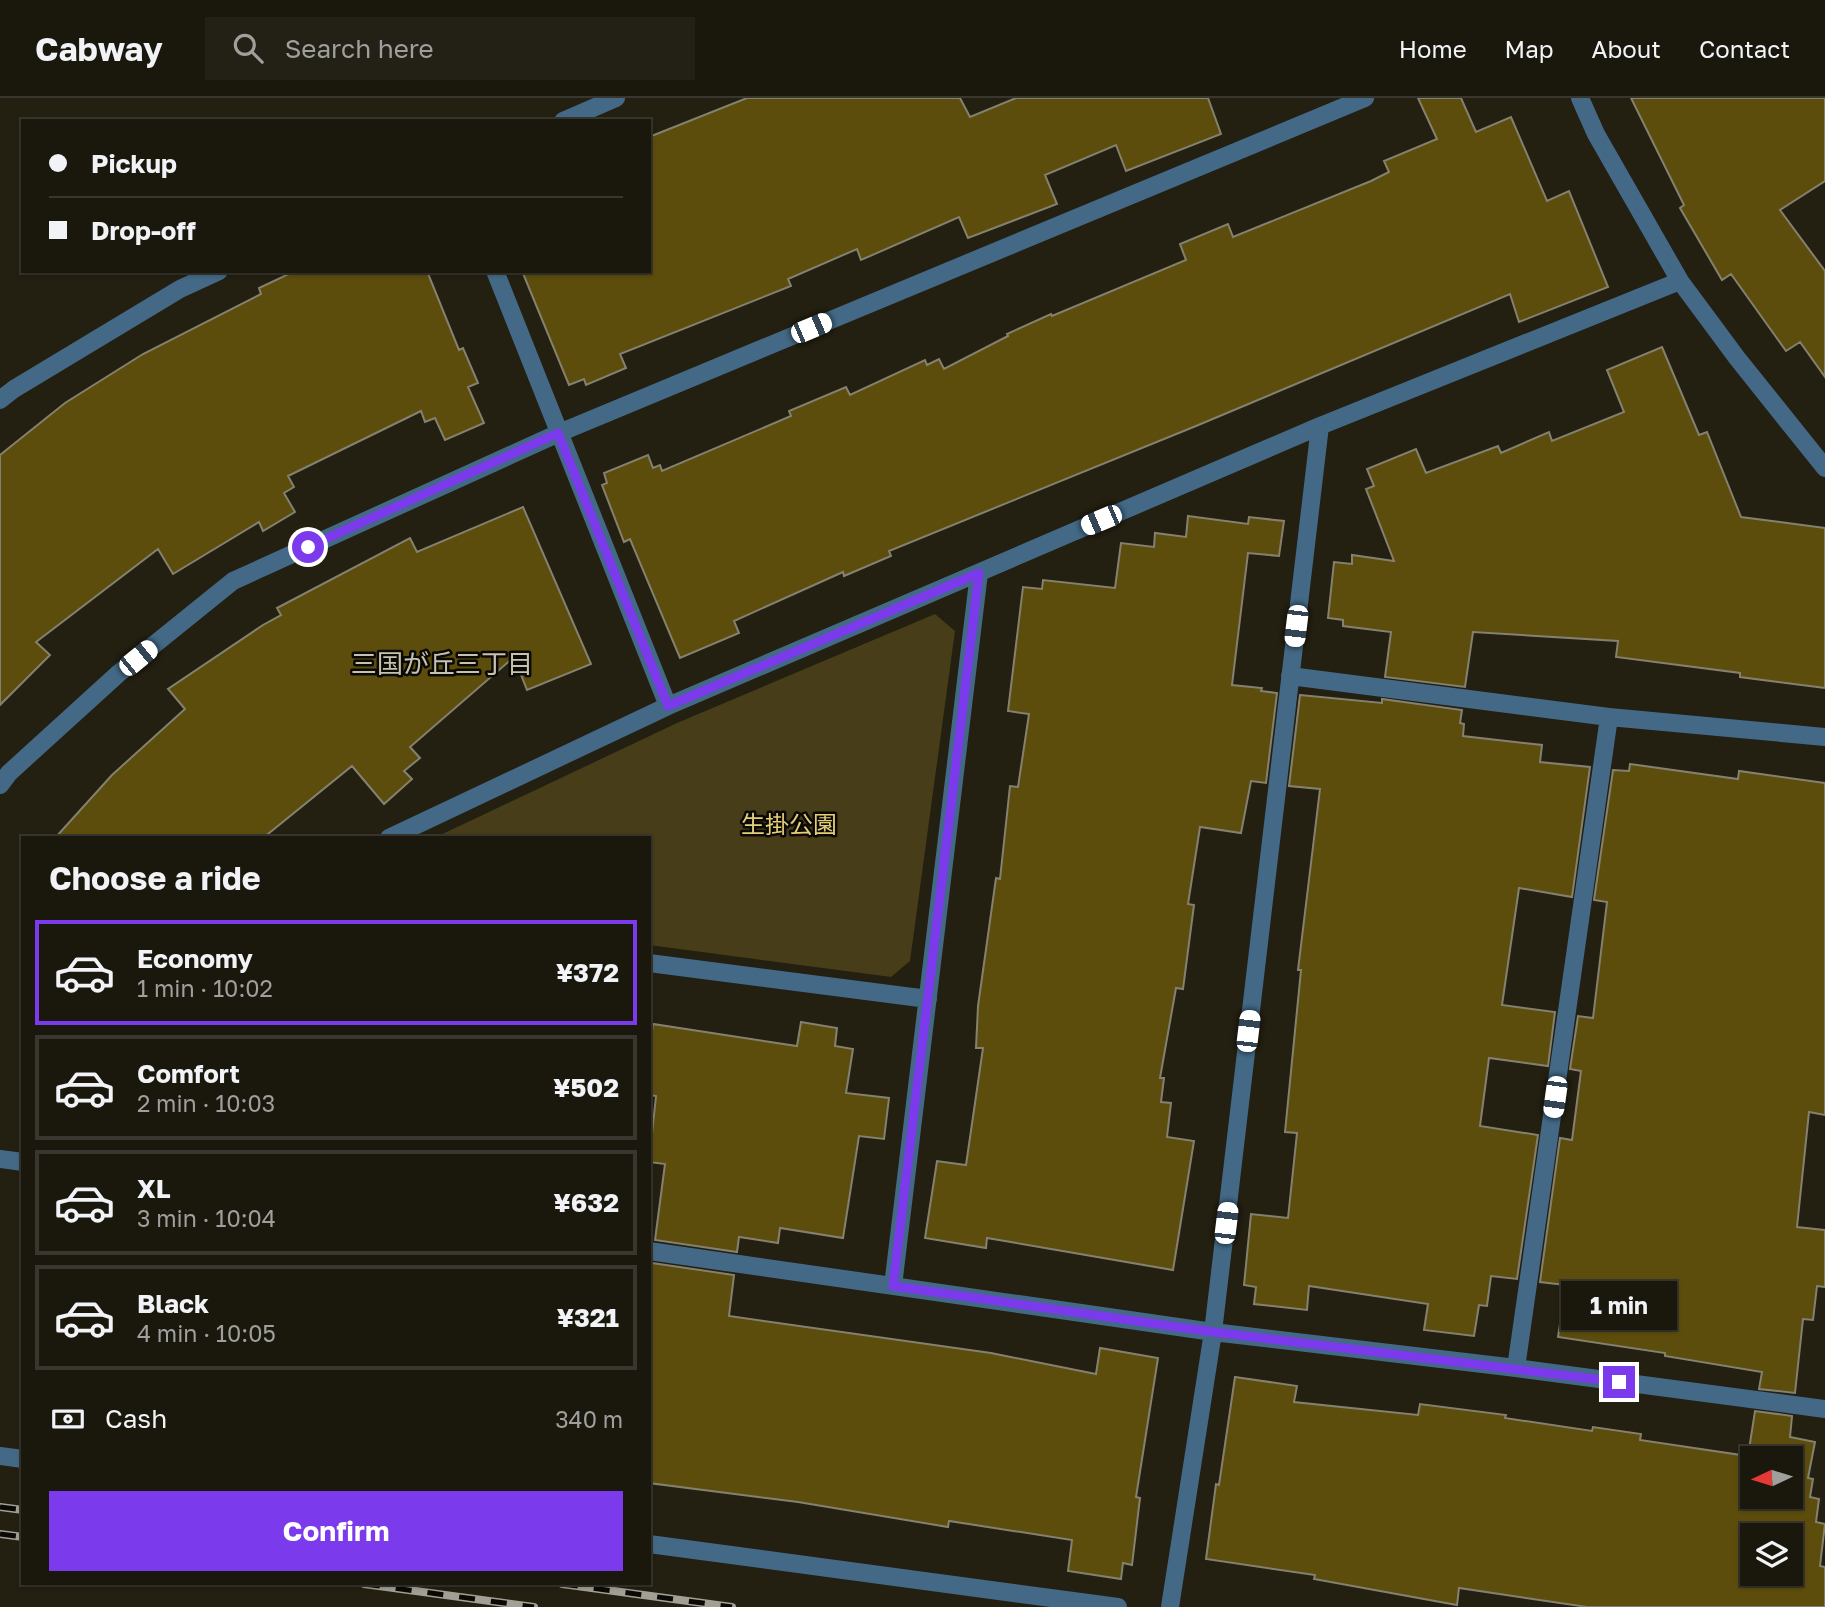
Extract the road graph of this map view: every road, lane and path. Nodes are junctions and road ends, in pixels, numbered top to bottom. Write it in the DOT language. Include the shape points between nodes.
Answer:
graph roads {
  1 [pos="616,98"];
  2 [pos="1365,98"];
  3 [pos="1580,98"];
  4 [pos="568,119"];
  5 [pos="215,273"];
  6 [pos="496,273"];
  7 [pos="1680,281"];
  8 [pos="0,400"];
  9 [pos="1320,426"];
  10 [pos="558,433"];
  11 [pos="1825,468"];
  12 [pos="979,573"];
  13 [pos="1290,676"];
  14 [pos="668,706"];
  15 [pos="1609,717"];
  16 [pos="1825,737"];
  17 [pos="0,785"];
  18 [pos="393,836"];
  19 [pos="651,963"];
  20 [pos="928,999"];
  21 [pos="0,1159"];
  22 [pos="21,1162"];
  23 [pos="651,1251"];
  24 [pos="893,1286"];
  25 [pos="1213,1332"];
  26 [pos="1516,1368"];
  27 [pos="1825,1409"];
  28 [pos="0,1456"];
  29 [pos="21,1459"];
  30 [pos="651,1544"];
  31 [pos="1118,1607"];
  32 [pos="1170,1607"];
  1 -- 4 [label="street"];
  2 -- 10 [label="street"];
  3 -- 7 [label="street"];
  5 -- 8 [label="street" via="180,289"];
  6 -- 10 [label="street"];
  7 -- 9 [label="street"];
  7 -- 11 [label="street"];
  9 -- 12 [label="street"];
  9 -- 13 [label="street"];
  10 -- 14 [label="street"];
  10 -- 17 [label="street" via="233,581 119,673"];
  12 -- 14 [label="street"];
  12 -- 20 [label="street"];
  13 -- 15 [label="street"];
  13 -- 25 [label="street"];
  14 -- 18 [label="street"];
  15 -- 16 [label="street"];
  15 -- 26 [label="street"];
  19 -- 20 [label="street"];
  20 -- 24 [label="street"];
  21 -- 22 [label="street"];
  23 -- 24 [label="street"];
  24 -- 25 [label="street"];
  25 -- 26 [label="street"];
  25 -- 32 [label="street"];
  26 -- 27 [label="street"];
  28 -- 29 [label="street"];
  30 -- 31 [label="street"];
}
